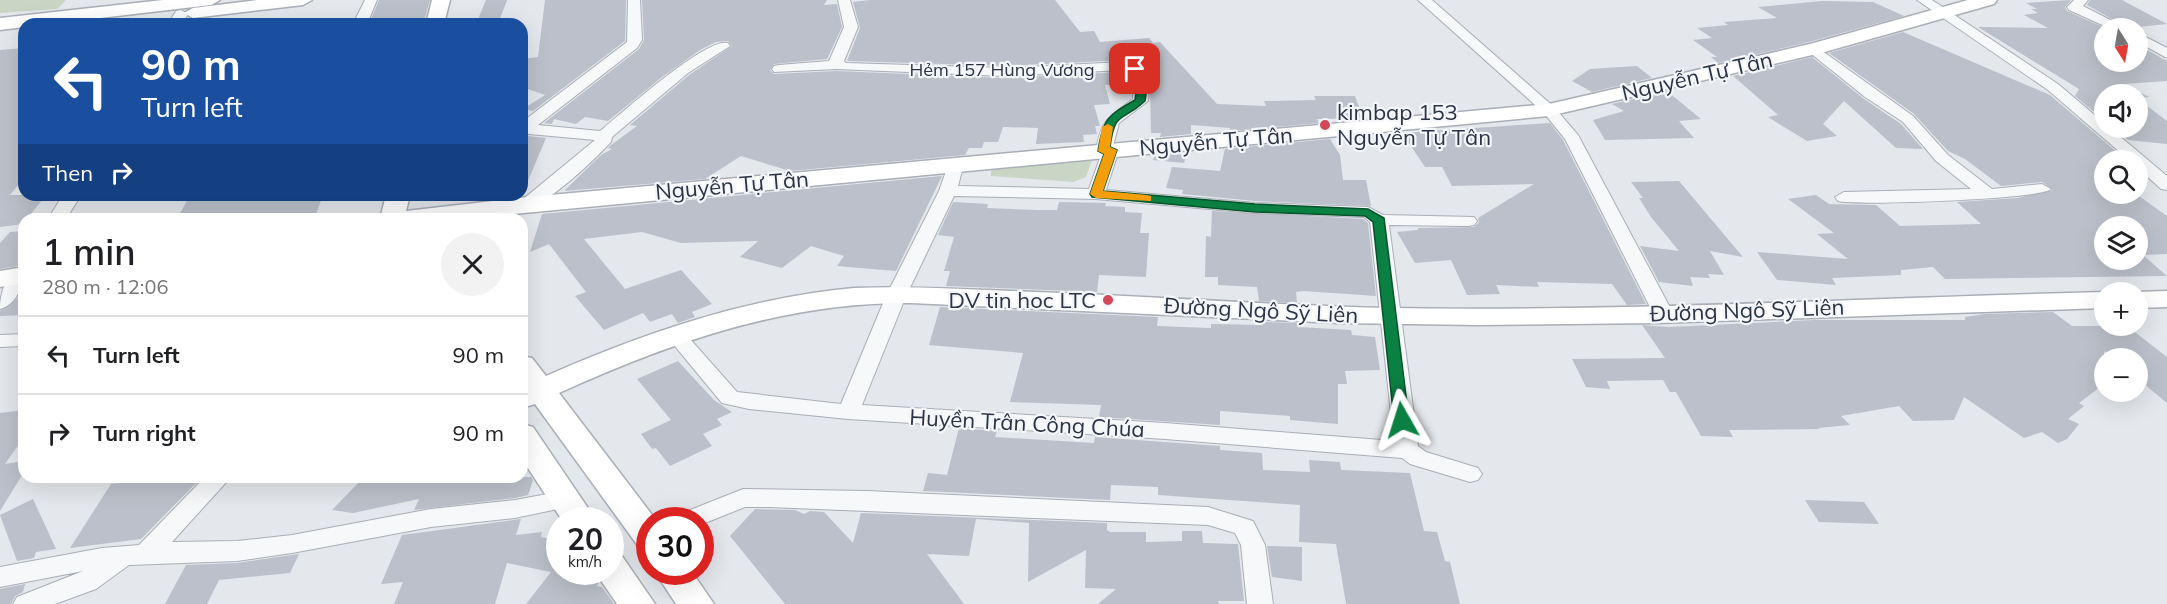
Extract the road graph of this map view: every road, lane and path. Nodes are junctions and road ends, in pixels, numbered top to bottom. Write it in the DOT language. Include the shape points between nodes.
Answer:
graph roads {
  1 [pos="211,0"];
  2 [pos="303,0"];
  3 [pos="371,0"];
  4 [pos="441,0"];
  5 [pos="634,0"];
  6 [pos="844,0"];
  7 [pos="1424,0"];
  8 [pos="1988,0"];
  9 [pos="2082,0"];
  10 [pos="1932,6"];
  11 [pos="53,18"];
  12 [pos="185,18"];
  13 [pos="363,18"];
  14 [pos="436,18"];
  15 [pos="2098,18"];
  16 [pos="18,22"];
  17 [pos="0,24"];
  18 [pos="18,32"];
  19 [pos="0,34"];
  20 [pos="2148,43"];
  21 [pos="723,46"];
  22 [pos="1814,49"];
  23 [pos="2164,50"];
  24 [pos="837,65"];
  25 [pos="779,69"];
  26 [pos="1549,110"];
  27 [pos="604,136"];
  28 [pos="1108,151"];
  29 [pos="956,164"];
  30 [pos="2167,185"];
  31 [pos="2042,189"];
  32 [pos="948,191"];
  33 [pos="1096,194"];
  34 [pos="1988,194"];
  35 [pos="1844,197"];
  36 [pos="528,204"];
  37 [pos="449,213"];
  38 [pos="1379,220"];
  39 [pos="1468,221"];
  40 [pos="18,276"];
  41 [pos="896,296"];
  42 [pos="2167,299"];
  43 [pos="2094,300"];
  44 [pos="2148,300"];
  45 [pos="0,303"];
  46 [pos="1663,313"];
  47 [pos="1388,316"];
  48 [pos="676,335"];
  49 [pos="18,340"];
  50 [pos="0,341"];
  51 [pos="531,394"];
  52 [pos="848,412"];
  53 [pos="528,444"];
  54 [pos="1408,450"];
  55 [pos="1470,474"];
  56 [pos="213,483"];
  57 [pos="570,507"];
  58 [pos="546,510"];
  59 [pos="714,510"];
  60 [pos="636,520"];
  61 [pos="134,556"];
  62 [pos="0,577"];
  63 [pos="624,585"];
  64 [pos="682,585"];
  65 [pos="26,604"];
  66 [pos="638,604"];
  67 [pos="696,604"];
  68 [pos="1260,604"];
  1 -- 11 [label="street"];
  2 -- 12 [label="street"];
  3 -- 13 [label="street"];
  4 -- 14 [label="street"];
  5 -- 27 [label="street" via="632,45 528,125 529,129"];
  6 -- 24 [label="street" via="851,27"];
  7 -- 26 [label="street"];
  8 -- 10 [label="street, Nguyễn Tự Tân"];
  9 -- 15 [label="street" via="2074,7"];
  10 -- 22 [label="street, Nguyễn Tự Tân"];
  10 -- 30 [label="street" via="2053,87"];
  16 -- 17 [label="street"];
  18 -- 19 [label="street"];
  20 -- 23 [label="street"];
  21 -- 27 [label="street" via="683,70"];
  22 -- 26 [label="street, Nguyễn Tự Tân"];
  22 -- 34 [label="street" via="1908,119 1941,158"];
  24 -- 25 [label="street"];
  24 -- 28 [label="street, Hẻm 157 Hùng Vương" via="965,71 1130,67 1140,73 1140,101 1108,125"];
  26 -- 28 [label="street, Nguyễn Tự Tân"];
  26 -- 46 [label="street" via="1572,138"];
  27 -- 36 [label="street" via="605,140"];
  28 -- 29 [label="street, Nguyễn Tự Tân"];
  28 -- 33 [label="street"];
  29 -- 32 [label="street"];
  29 -- 36 [label="street, Nguyễn Tự Tân"];
  31 -- 34 [label="street"];
  32 -- 33 [label="street"];
  32 -- 41 [label="street"];
  33 -- 38 [label="street" via="1255,208 1368,212"];
  34 -- 35 [label="street"];
  36 -- 37 [label="street, Nguyễn Tự Tân"];
  38 -- 39 [label="street"];
  38 -- 47 [label="street"];
  40 -- 45 [label="street"];
  41 -- 47 [label="street, Đường Ngô Sỹ Liên"];
  41 -- 48 [label="street, Đường Ngô Sỹ Liên" via="836,298 766,310"];
  41 -- 52 [label="street"];
  42 -- 44 [label="street"];
  43 -- 46 [label="street, Đường Ngô Sỹ Liên"];
  46 -- 47 [label="street, Đường Ngô Sỹ Liên"];
  47 -- 54 [label="street"];
  48 -- 51 [label="street, Đường Ngô Sỹ Liên"];
  48 -- 52 [label="street, Huyền Trân Công Chúa" via="730,398"];
  49 -- 50 [label="street"];
  51 -- 60 [label="street"];
  52 -- 54 [label="street, Huyền Trân Công Chúa"];
  53 -- 57 [label="street"];
  54 -- 55 [label="street" via="1418,458"];
  56 -- 61 [label="street"];
  58 -- 61 [label="street" via="431,518 237,551"];
  59 -- 68 [label="street" via="752,498 1208,516 1244,527 1253,545"];
  61 -- 62 [label="street"];
  61 -- 65 [label="street" via="87,582"];
  63 -- 66 [label="street"];
  64 -- 67 [label="street"];
}
